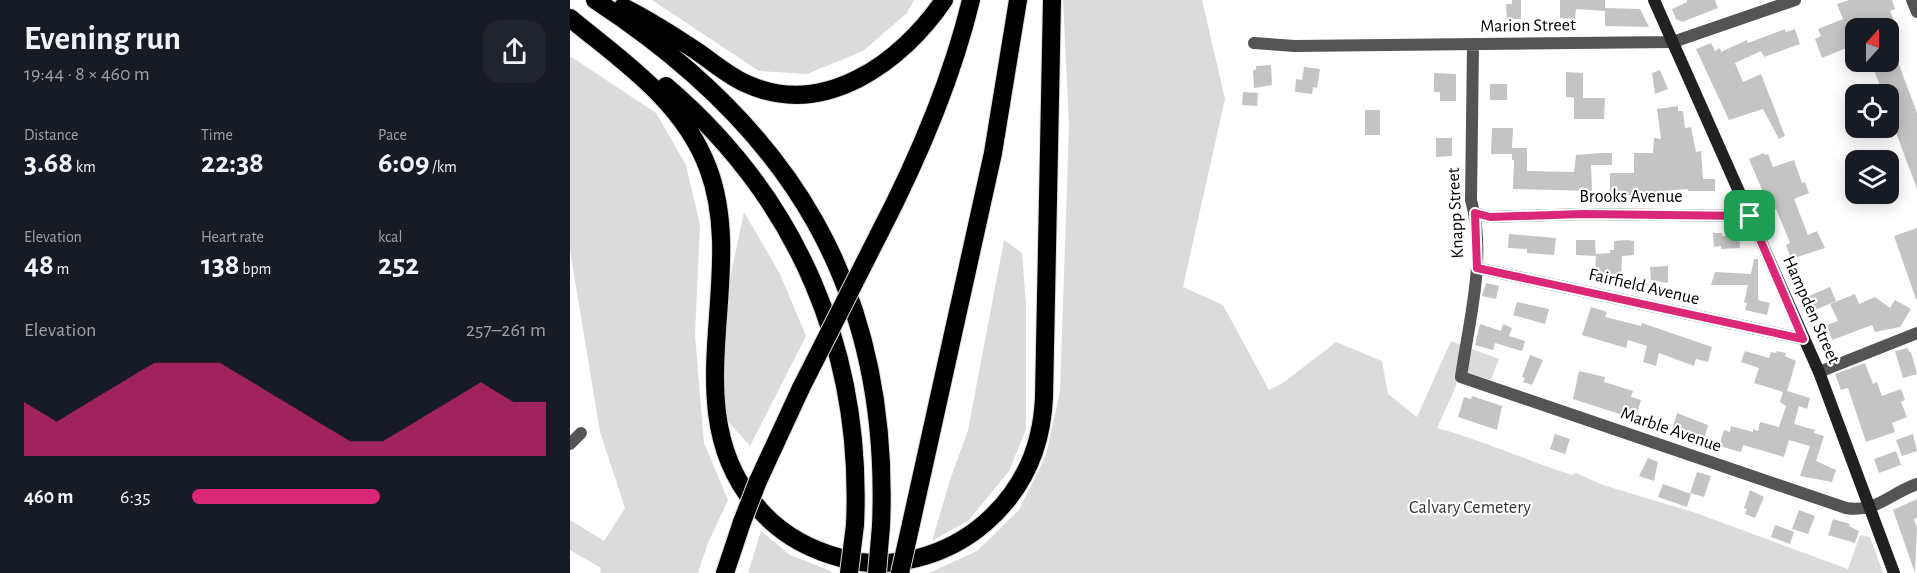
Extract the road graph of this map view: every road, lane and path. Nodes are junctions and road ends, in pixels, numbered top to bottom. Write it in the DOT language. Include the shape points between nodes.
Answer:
graph roads {
  1 [pos="595,0"];
  2 [pos="609,0"];
  3 [pos="944,0"];
  4 [pos="970,0"];
  5 [pos="1018,0"];
  6 [pos="1052,0"];
  7 [pos="1654,0"];
  8 [pos="1795,0"];
  9 [pos="1912,0"];
  10 [pos="1917,12"];
  11 [pos="570,17"];
  12 [pos="1673,42"];
  13 [pos="1254,43"];
  14 [pos="1473,45"];
  15 [pos="1475,213"];
  16 [pos="1750,216"];
  17 [pos="1477,268"];
  18 [pos="1917,333"];
  19 [pos="1803,339"];
  20 [pos="1819,372"];
  21 [pos="1461,377"];
  22 [pos="581,433"];
  23 [pos="570,444"];
  24 [pos="1917,484"];
  25 [pos="1871,508"];
  26 [pos="725,573"];
  27 [pos="849,573"];
  28 [pos="877,573"];
  29 [pos="900,573"];
  30 [pos="1894,573"];
  1 -- 28 [label="highway, bridge" via="666,50 729,107 783,172 824,238 848,289 871,369 882,454"];
  2 -- 3 [label="highway" via="659,27 745,84 795,95 837,88 880,66 910,41"];
  4 -- 26 [label="highway, bridge" via="934,116 758,481"];
  5 -- 29 [label="highway, bridge" via="993,153"];
  6 -- 11 [label="highway" via="1045,386 1035,453 1013,493 976,531 938,551 887,563 845,560 804,544 765,515 739,482 723,448 716,414 721,241 709,170 695,138 674,109"];
  7 -- 12 [label="main road, Hampden Street"];
  8 -- 12 [label="street, Marion Street"];
  9 -- 10 [label="street"];
  11 -- 27 [label="highway, bridge" via="629,57 695,111 743,164 784,225 822,302 840,360 854,443 855,525"];
  12 -- 14 [label="street, Marion Street"];
  12 -- 16 [label="main road, Hampden Street"];
  13 -- 14 [label="street, Marion Street"];
  14 -- 15 [label="street, Knapp Street" via="1471,200"];
  15 -- 16 [label="street, Brooks Avenue" via="1490,217"];
  15 -- 17 [label="street, Knapp Street"];
  16 -- 19 [label="main road, Hampden Street"];
  17 -- 19 [label="street, Fairfield Avenue"];
  17 -- 21 [label="street, Knapp Street"];
  18 -- 20 [label="street"];
  19 -- 20 [label="main road, Hampden Street"];
  20 -- 25 [label="main road, Hampden Street"];
  21 -- 25 [label="street, Marble Avenue" via="1846,508"];
  22 -- 23 [label="street"];
  24 -- 25 [label="street"];
  25 -- 30 [label="main road, Hampden Street"];
}
